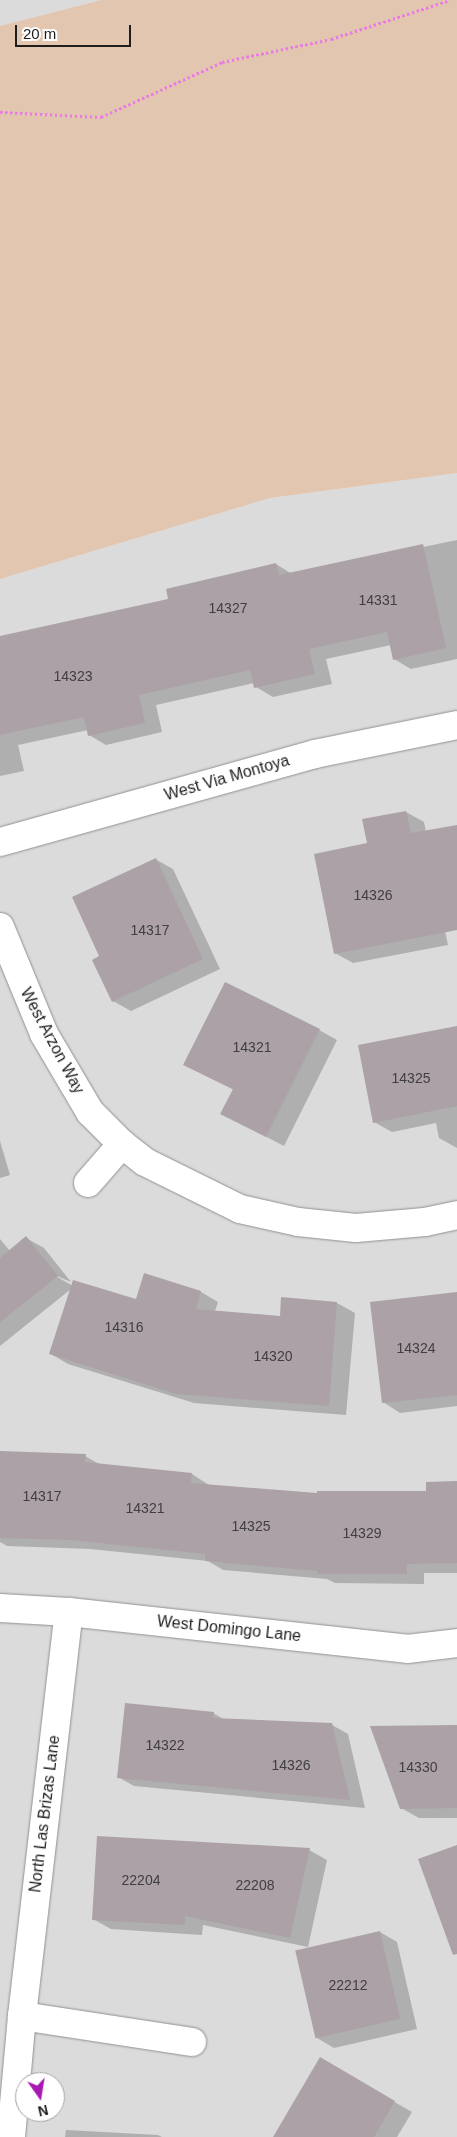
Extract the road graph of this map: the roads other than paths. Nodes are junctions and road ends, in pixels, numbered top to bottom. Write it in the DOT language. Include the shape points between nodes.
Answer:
graph roads {
  1 [pos="457,725"];
  2 [pos="0,842"];
  3 [pos="0,927"];
  4 [pos="122,1144"];
  5 [pos="88,1183"];
  6 [pos="457,1215"];
  7 [pos="0,1608"];
  8 [pos="69,1612"];
  9 [pos="457,1643"];
  10 [pos="22,2016"];
  11 [pos="192,2042"];
  12 [pos="11,2137"];
  1 -- 2 [label="street, West Via Montoya" via="315,754"];
  3 -- 4 [label="street, West Arzon Way" via="44,1034 90,1112"];
  4 -- 5 [label="street"];
  4 -- 6 [label="street, West Arzon Way" via="145,1162 240,1209 298,1222 356,1228 425,1222"];
  7 -- 8 [label="street, West Domingo Lane"];
  8 -- 9 [label="street, West Domingo Lane" via="407,1649"];
  8 -- 10 [label="street, North Las Brizas Lane"];
  10 -- 11 [label="street"];
  10 -- 12 [label="street, North Las Brizas Lane"];
}
